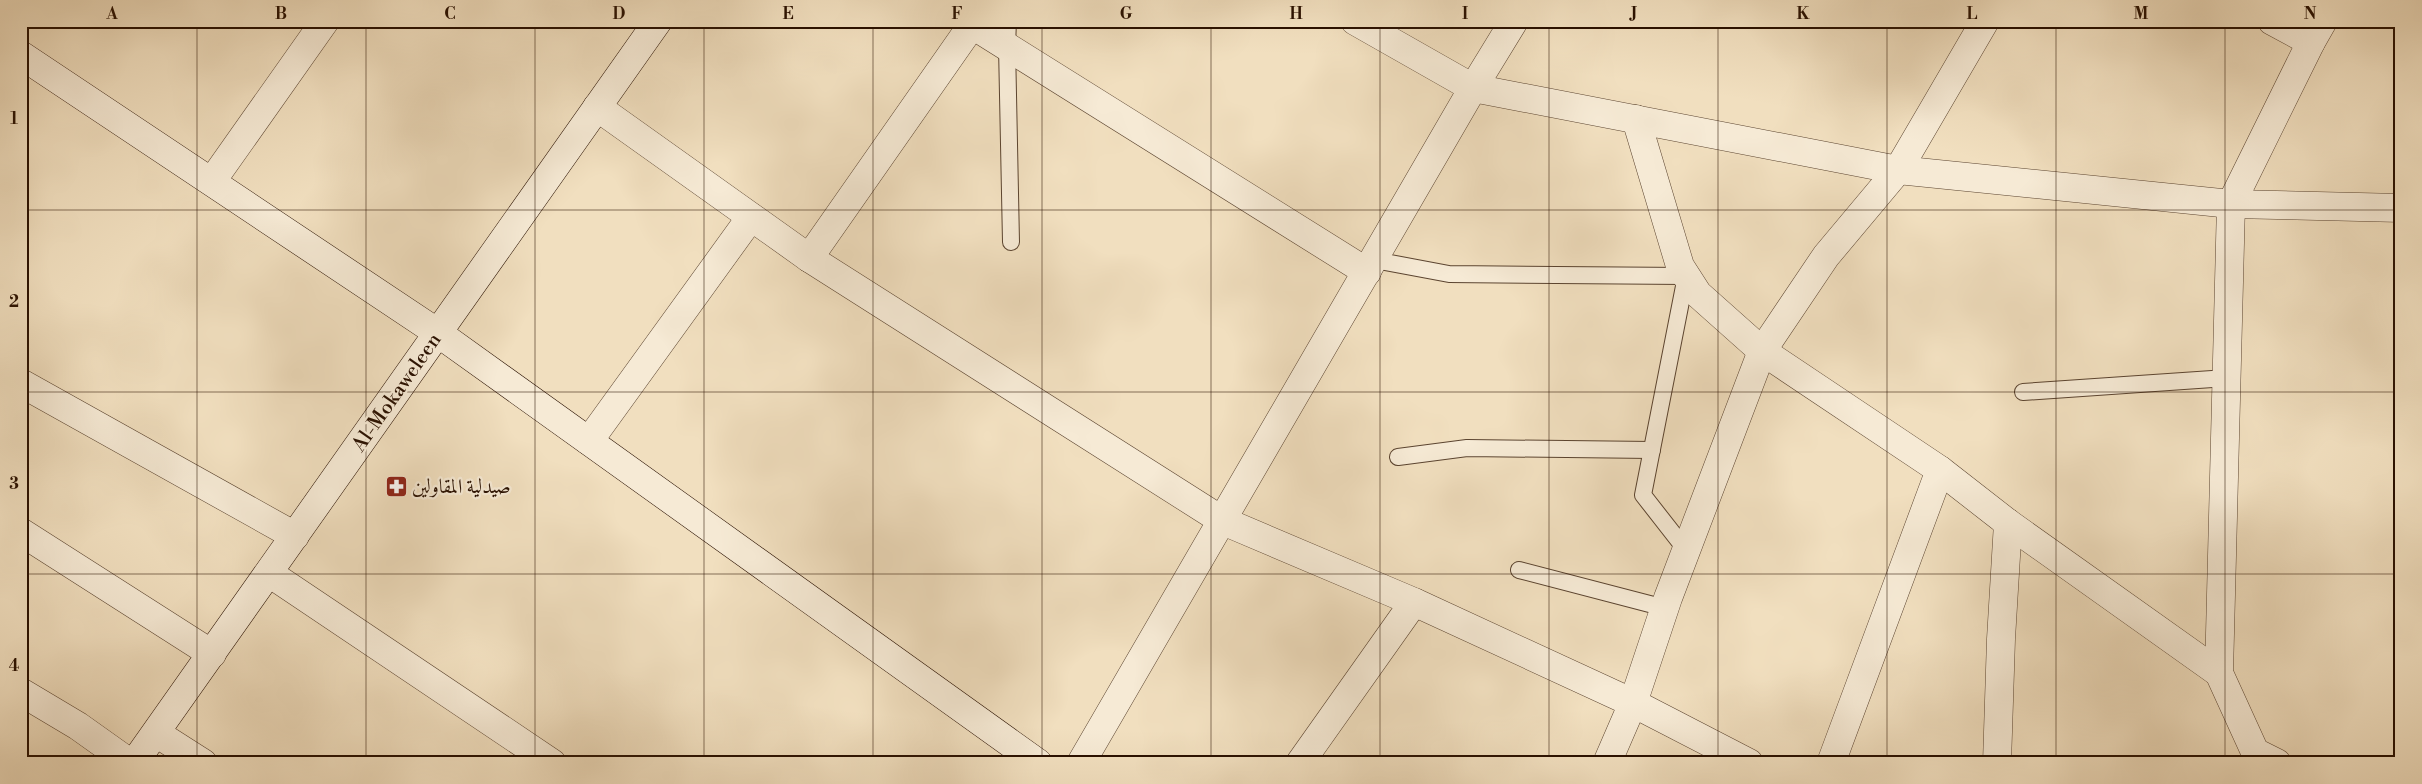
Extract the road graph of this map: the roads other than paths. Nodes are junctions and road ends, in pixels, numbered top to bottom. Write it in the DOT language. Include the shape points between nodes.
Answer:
graph roads {
  1 [pos="325,21"];
  2 [pos="658,21"];
  3 [pos="1355,21"];
  4 [pos="1514,21"];
  5 [pos="1985,21"];
  6 [pos="2272,21"];
  7 [pos="969,23"];
  8 [pos="2317,31"];
  9 [pos="1008,34"];
  10 [pos="21,55"];
  11 [pos="1473,88"];
  12 [pos="597,107"];
  13 [pos="1636,119"];
  14 [pos="1898,170"];
  15 [pos="212,181"];
  16 [pos="2231,204"];
  17 [pos="2401,208"];
  18 [pos="751,216"];
  19 [pos="1011,242"];
  20 [pos="809,258"];
  21 [pos="1371,266"];
  22 [pos="1686,276"];
  23 [pos="438,333"];
  24 [pos="1762,351"];
  25 [pos="2227,378"];
  26 [pos="21,383"];
  27 [pos="2023,392"];
  28 [pos="589,441"];
  29 [pos="1652,450"];
  30 [pos="1398,457"];
  31 [pos="1940,470"];
  32 [pos="1223,521"];
  33 [pos="2008,523"];
  34 [pos="21,532"];
  35 [pos="295,536"];
  36 [pos="1686,550"];
  37 [pos="1519,570"];
  38 [pos="269,573"];
  39 [pos="1414,602"];
  40 [pos="1665,608"];
  41 [pos="212,654"];
  42 [pos="2219,672"];
  43 [pos="21,692"];
  44 [pos="1633,703"];
  45 [pos="156,733"];
  46 [pos="2261,759"];
  47 [pos="132,763"];
  48 [pos="203,763"];
  49 [pos="552,763"];
  50 [pos="1038,763"];
  51 [pos="1081,763"];
  52 [pos="1300,763"];
  53 [pos="1607,763"];
  54 [pos="1749,763"];
  55 [pos="1831,763"];
  56 [pos="1997,763"];
  1 -- 15 [label="street"];
  2 -- 12 [label="street, Al-Mokaweleen"];
  3 -- 11 [label="street"];
  4 -- 11 [label="street"];
  5 -- 14 [label="street"];
  6 -- 8 [label="street"];
  7 -- 9 [label="street"];
  7 -- 20 [label="street"];
  8 -- 16 [label="street"];
  9 -- 19 [label="lane"];
  9 -- 21 [label="street"];
  10 -- 15 [label="street"];
  11 -- 13 [label="street"];
  11 -- 21 [label="street"];
  12 -- 18 [label="street"];
  12 -- 23 [label="street, Al-Mokaweleen"];
  13 -- 14 [label="street"];
  13 -- 22 [label="street" via="1680,266"];
  14 -- 16 [label="street"];
  14 -- 24 [label="street" via="1826,256"];
  15 -- 23 [label="street"];
  16 -- 17 [label="street"];
  16 -- 25 [label="street"];
  18 -- 20 [label="street"];
  18 -- 28 [label="street"];
  20 -- 32 [label="street"];
  21 -- 22 [label="lane" via="1448,274"];
  21 -- 32 [label="street"];
  22 -- 24 [label="street" via="1698,294"];
  22 -- 29 [label="lane"];
  23 -- 28 [label="street"];
  23 -- 35 [label="street, Al-Mokaweleen"];
  24 -- 31 [label="street"];
  24 -- 36 [label="street"];
  25 -- 27 [label="lane"];
  25 -- 42 [label="street"];
  26 -- 35 [label="street"];
  28 -- 50 [label="street"];
  29 -- 30 [label="lane" via="1467,448"];
  29 -- 36 [label="lane" via="1643,495"];
  31 -- 33 [label="street"];
  31 -- 55 [label="street"];
  32 -- 39 [label="street"];
  32 -- 51 [label="street"];
  33 -- 42 [label="street"];
  33 -- 56 [label="street"];
  34 -- 41 [label="street"];
  35 -- 38 [label="street, Al-Mokaweleen"];
  36 -- 40 [label="street"];
  37 -- 40 [label="lane"];
  38 -- 41 [label="street, Al-Mokaweleen"];
  38 -- 49 [label="street"];
  39 -- 44 [label="street"];
  39 -- 52 [label="street"];
  40 -- 44 [label="street"];
  41 -- 45 [label="street, Al-Mokaweleen"];
  42 -- 46 [label="street"];
  43 -- 47 [label="street"];
  44 -- 53 [label="street"];
  44 -- 54 [label="street"];
  45 -- 47 [label="street, Al-Mokaweleen"];
  45 -- 48 [label="street"];
}
